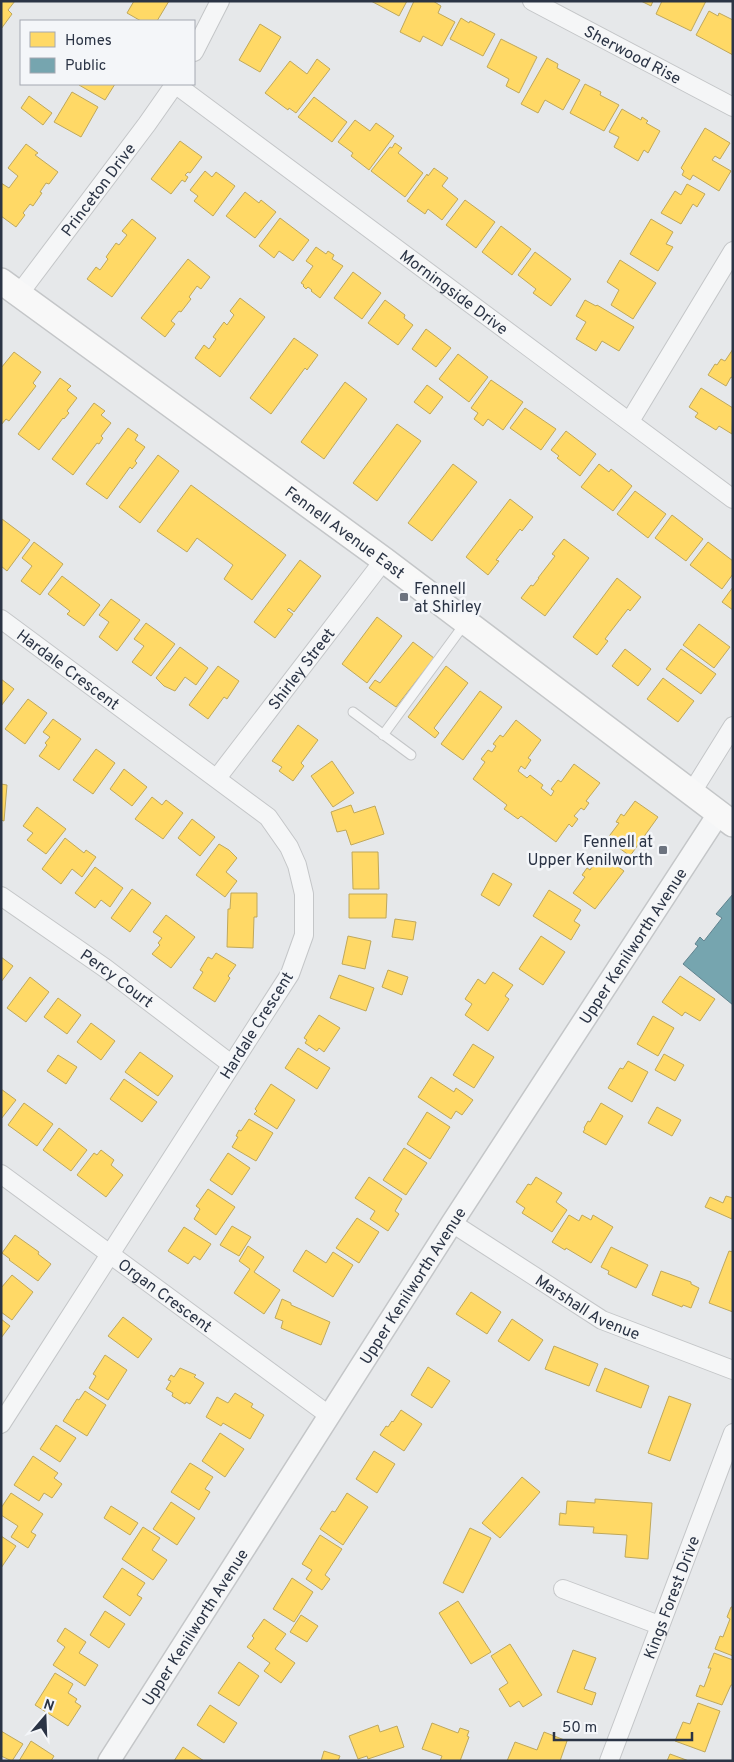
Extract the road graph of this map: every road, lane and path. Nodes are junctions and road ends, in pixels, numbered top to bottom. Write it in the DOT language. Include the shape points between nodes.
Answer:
graph roads {
  1 [pos="220,1"];
  2 [pos="532,1"];
  3 [pos="195,50"];
  4 [pos="174,85"];
  5 [pos="176,85"];
  6 [pos="733,107"];
  7 [pos="733,251"];
  8 [pos="10,288"];
  9 [pos="630,421"];
  10 [pos="733,499"];
  11 [pos="384,560"];
  12 [pos="1,620"];
  13 [pos="466,622"];
  14 [pos="353,712"];
  15 [pos="733,726"];
  16 [pos="383,735"];
  17 [pos="411,755"];
  18 [pos="217,778"];
  19 [pos="692,792"];
  20 [pos="726,818"];
  21 [pos="1,896"];
  22 [pos="232,1064"];
  23 [pos="1,1174"];
  24 [pos="452,1223"];
  25 [pos="110,1254"];
  26 [pos="733,1370"];
  27 [pos="330,1416"];
  28 [pos="1,1424"];
  29 [pos="733,1433"];
  30 [pos="562,1589"];
  31 [pos="659,1625"];
  32 [pos="109,1761"];
  33 [pos="609,1761"];
  1 -- 3 [label="street"];
  2 -- 6 [label="street, Sherwood Rise"];
  4 -- 8 [label="street, Princeton Drive" via="148,124"];
  5 -- 9 [label="street, Morningside Drive"];
  7 -- 9 [label="street"];
  8 -- 11 [label="main road, Fennell Avenue East"];
  9 -- 10 [label="street, Morningside Drive"];
  11 -- 13 [label="main road, Fennell Avenue East"];
  11 -- 18 [label="street, Shirley Street"];
  12 -- 18 [label="street, Hardale Crescent"];
  13 -- 16 [label="lane"];
  13 -- 19 [label="main road, Fennell Avenue East"];
  14 -- 16 [label="lane"];
  15 -- 19 [label="street"];
  16 -- 17 [label="lane"];
  18 -- 22 [label="street, Hardale Crescent" via="268,816 286,840 297,865 306,915 304,935 290,974"];
  19 -- 20 [label="main road, Fennell Avenue East"];
  20 -- 24 [label="street, Upper Kenilworth Avenue"];
  21 -- 22 [label="street, Percy Court" via="105,968"];
  22 -- 25 [label="street, Hardale Crescent"];
  23 -- 25 [label="street, Organ Crescent"];
  24 -- 26 [label="street, Marshall Avenue" via="602,1320"];
  24 -- 27 [label="street, Upper Kenilworth Avenue"];
  25 -- 27 [label="street, Organ Crescent"];
  25 -- 28 [label="street, Hardale Crescent"];
  27 -- 32 [label="street, Upper Kenilworth Avenue"];
  29 -- 31 [label="street, Kings Forest Drive"];
  30 -- 31 [label="street"];
  31 -- 33 [label="street, Kings Forest Drive"];
}
